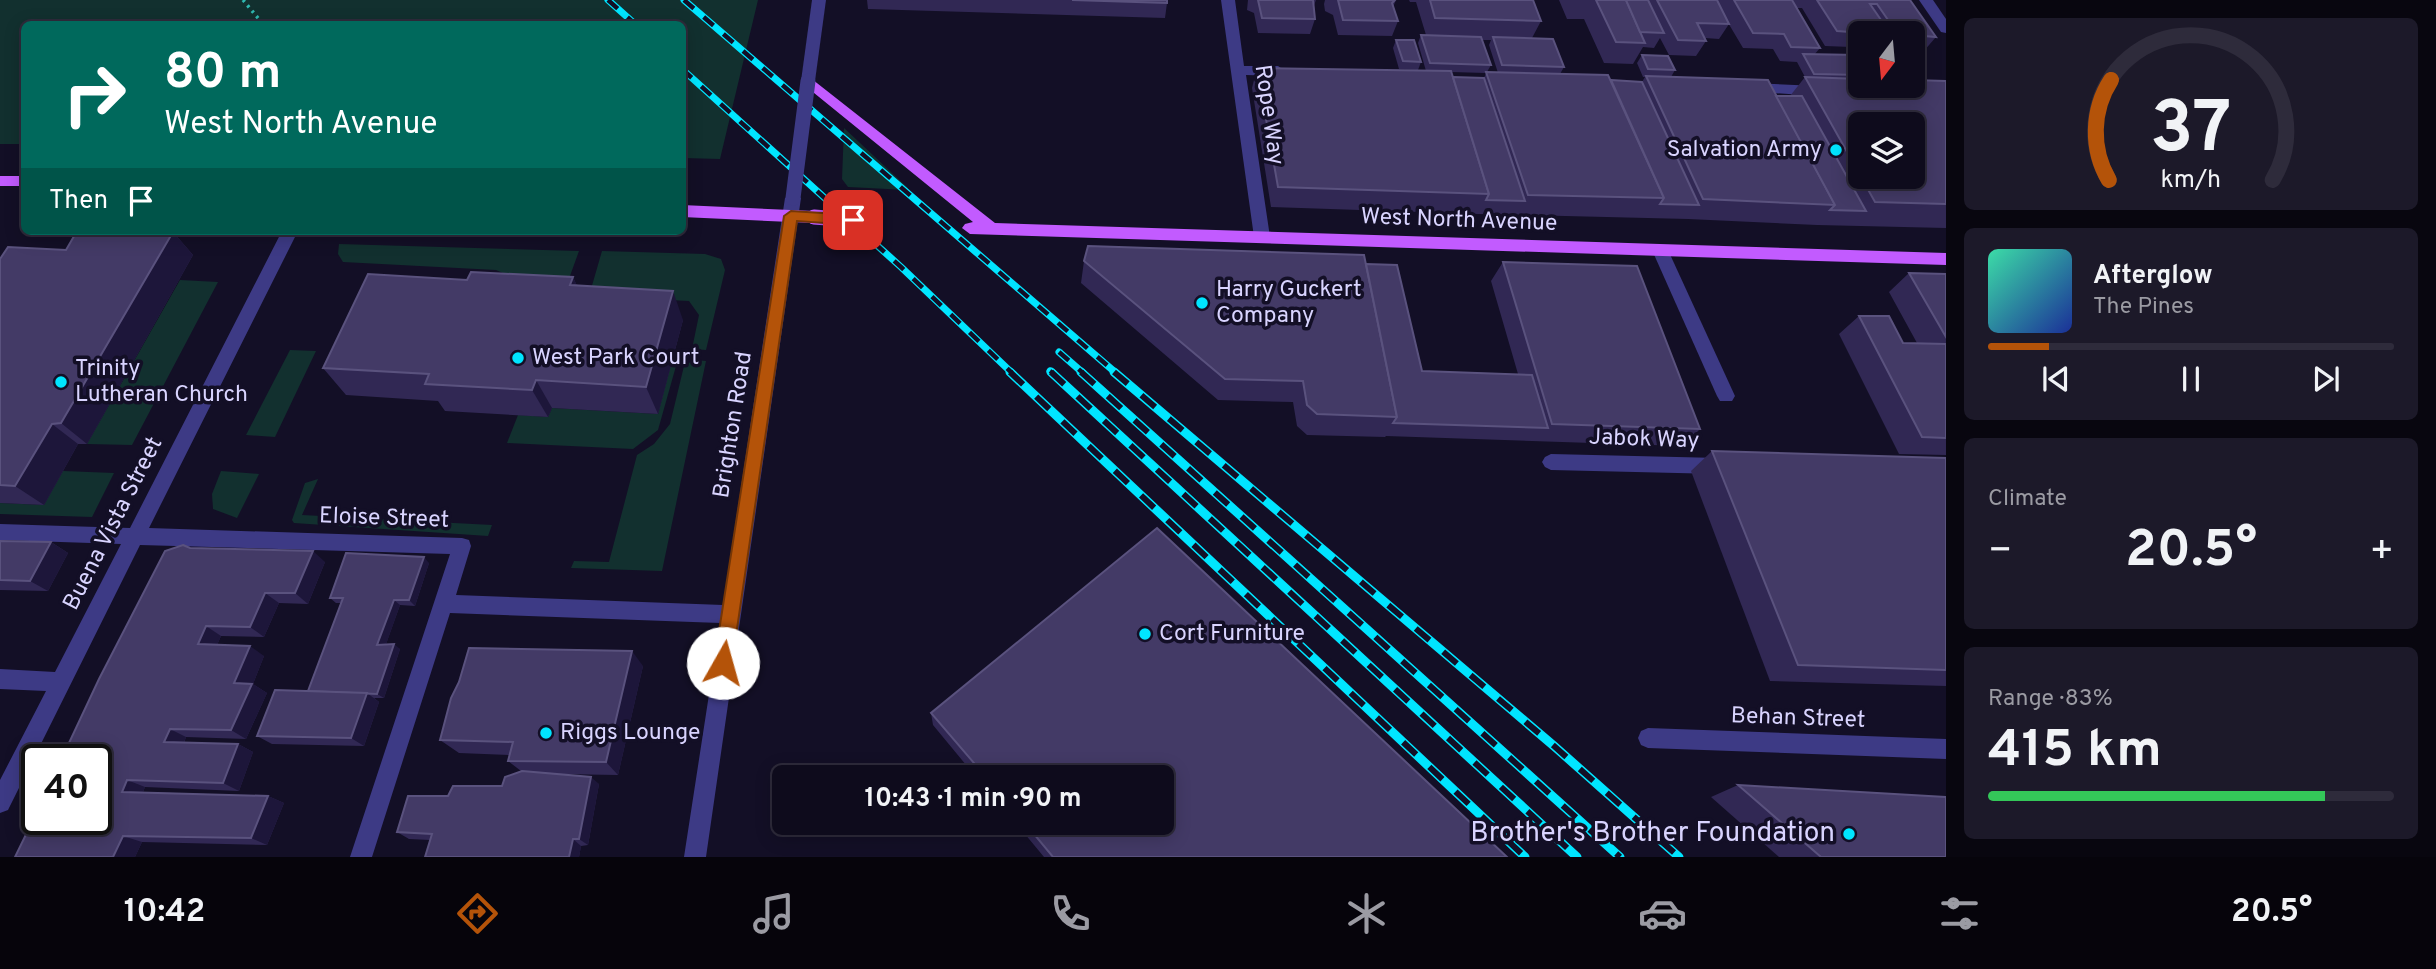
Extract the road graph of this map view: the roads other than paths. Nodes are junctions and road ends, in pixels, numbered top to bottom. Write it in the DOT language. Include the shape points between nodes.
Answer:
graph roads {
  1 [pos="819,0"];
  2 [pos="1228,0"];
  3 [pos="1926,0"];
  4 [pos="1946,29"];
  5 [pos="1240,70"];
  6 [pos="1295,72"];
  7 [pos="808,74"];
  8 [pos="1738,88"];
  9 [pos="1835,91"];
  10 [pos="0,181"];
  11 [pos="21,181"];
  12 [pos="686,211"];
  13 [pos="791,216"];
  14 [pos="853,220"];
  15 [pos="970,228"];
  16 [pos="992,229"];
  17 [pos="288,235"];
  18 [pos="1262,237"];
  19 [pos="1660,250"];
  20 [pos="1946,259"];
  21 [pos="1726,396"];
  22 [pos="1551,462"];
  23 [pos="1731,467"];
  24 [pos="0,532"];
  25 [pos="135,536"];
  26 [pos="444,604"];
  27 [pos="730,614"];
  28 [pos="0,679"];
  29 [pos="61,682"];
  30 [pos="1648,738"];
  31 [pos="1946,749"];
  32 [pos="0,802"];
  33 [pos="361,857"];
  34 [pos="695,857"];
  1 -- 7 [label="street, Brighton Road"];
  2 -- 5 [label="street, Rope Way"];
  3 -- 4 [label="street"];
  5 -- 6 [label="street"];
  5 -- 18 [label="street, Rope Way"];
  7 -- 13 [label="street, Brighton Road, bridge"];
  7 -- 16 [label="main road" via="876,136"];
  8 -- 9 [label="street"];
  10 -- 11 [label="main road"];
  12 -- 13 [label="main road"];
  13 -- 14 [label="main road, bridge"];
  13 -- 27 [label="street, Brighton Road"];
  15 -- 16 [label="main road, West North Avenue"];
  16 -- 18 [label="main road, West North Avenue"];
  17 -- 25 [label="street, Buena Vista Street"];
  18 -- 19 [label="main road, West North Avenue"];
  19 -- 20 [label="main road, West North Avenue"];
  19 -- 21 [label="street"];
  22 -- 23 [label="street, Jabok Way"];
  24 -- 25 [label="street, Eloise Street"];
  25 -- 26 [label="street, Eloise Street" via="462,546"];
  25 -- 29 [label="street, Buena Vista Street"];
  26 -- 27 [label="street"];
  26 -- 33 [label="street"];
  27 -- 34 [label="street, Brighton Road"];
  28 -- 29 [label="street"];
  29 -- 32 [label="street, Buena Vista Street"];
  30 -- 31 [label="street, Behan Street"];
}
